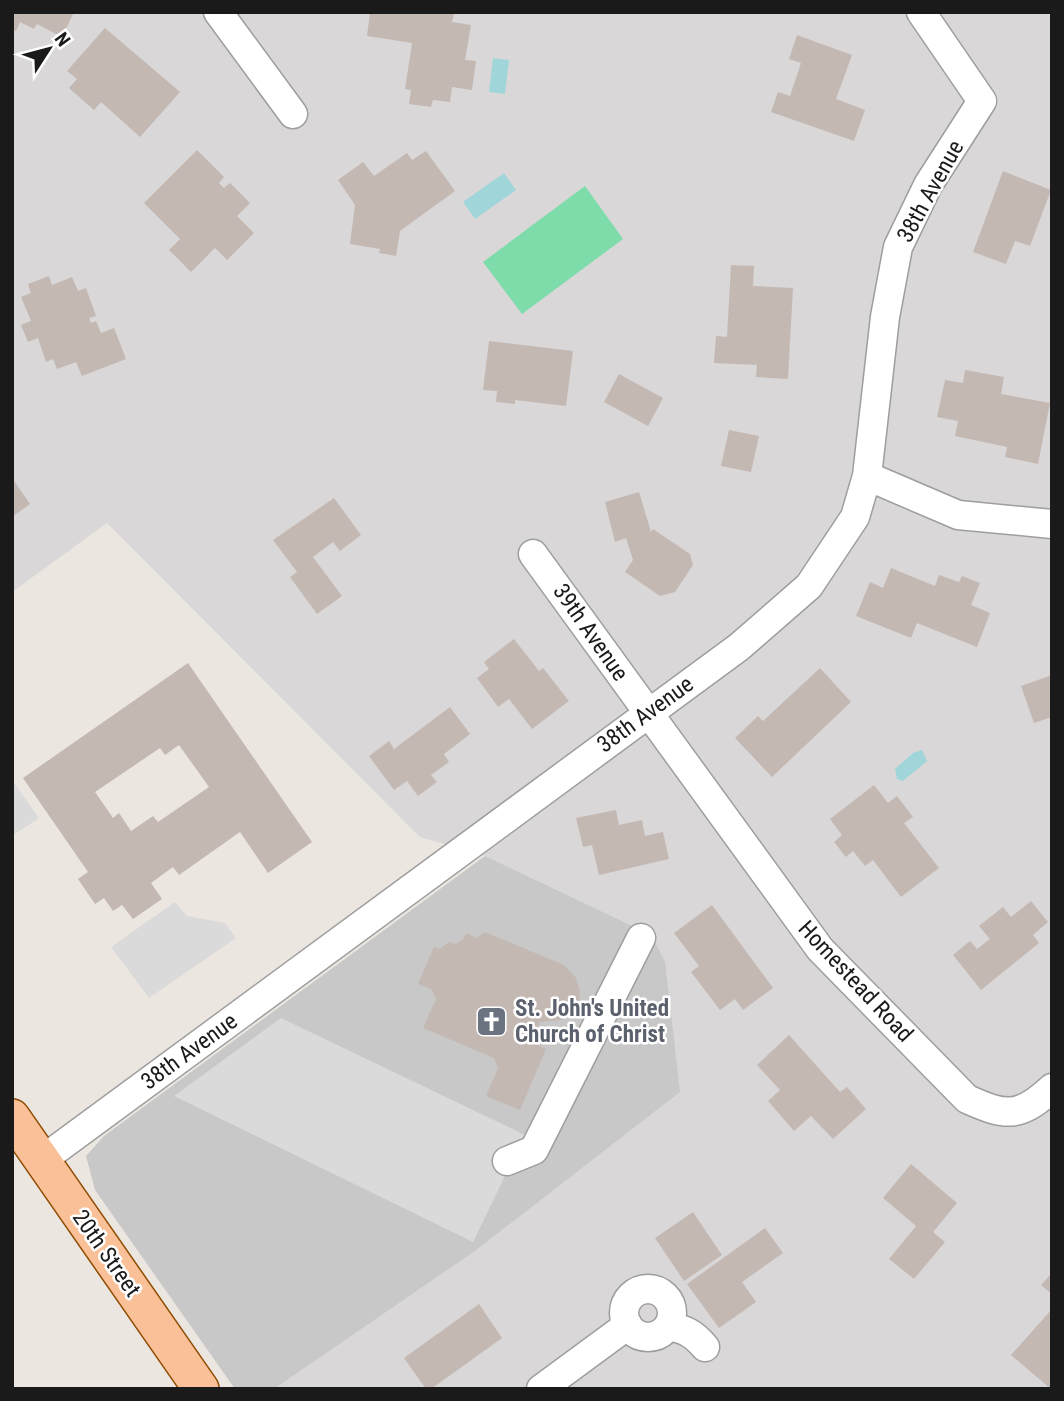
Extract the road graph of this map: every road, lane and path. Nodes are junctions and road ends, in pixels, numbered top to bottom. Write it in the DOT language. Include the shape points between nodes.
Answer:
graph roads {
  1 [pos="218,12"];
  2 [pos="921,12"];
  3 [pos="293,114"];
  4 [pos="867,476"];
  5 [pos="1052,524"];
  6 [pos="533,554"];
  7 [pos="647,712"];
  8 [pos="641,938"];
  9 [pos="1052,1088"];
  10 [pos="12,1117"];
  11 [pos="42,1160"];
  12 [pos="507,1161"];
  13 [pos="628,1325"];
  14 [pos="668,1326"];
  15 [pos="705,1347"];
  16 [pos="201,1389"];
  17 [pos="541,1389"];
  1 -- 3 [label="street"];
  2 -- 4 [label="street, 38th Avenue" via="982,101 928,185 898,247"];
  4 -- 5 [label="street" via="958,514"];
  4 -- 7 [label="street, 38th Avenue" via="855,517 809,586 740,647"];
  6 -- 7 [label="street, 39th Avenue"];
  7 -- 9 [label="street, Homestead Road" via="820,949 967,1099 999,1113 1018,1111"];
  7 -- 11 [label="street, 38th Avenue"];
  8 -- 12 [label="street" via="534,1150"];
  10 -- 11 [label="main road, 20th Street"];
  11 -- 16 [label="main road, 20th Street"];
  13 -- 14 [label="street" via="648,1336"];
  13 -- 14 [label="street" via="625,1310 631,1296 653,1289 670,1304"];
  13 -- 17 [label="street"];
  14 -- 15 [label="street" via="684,1329"];
}
